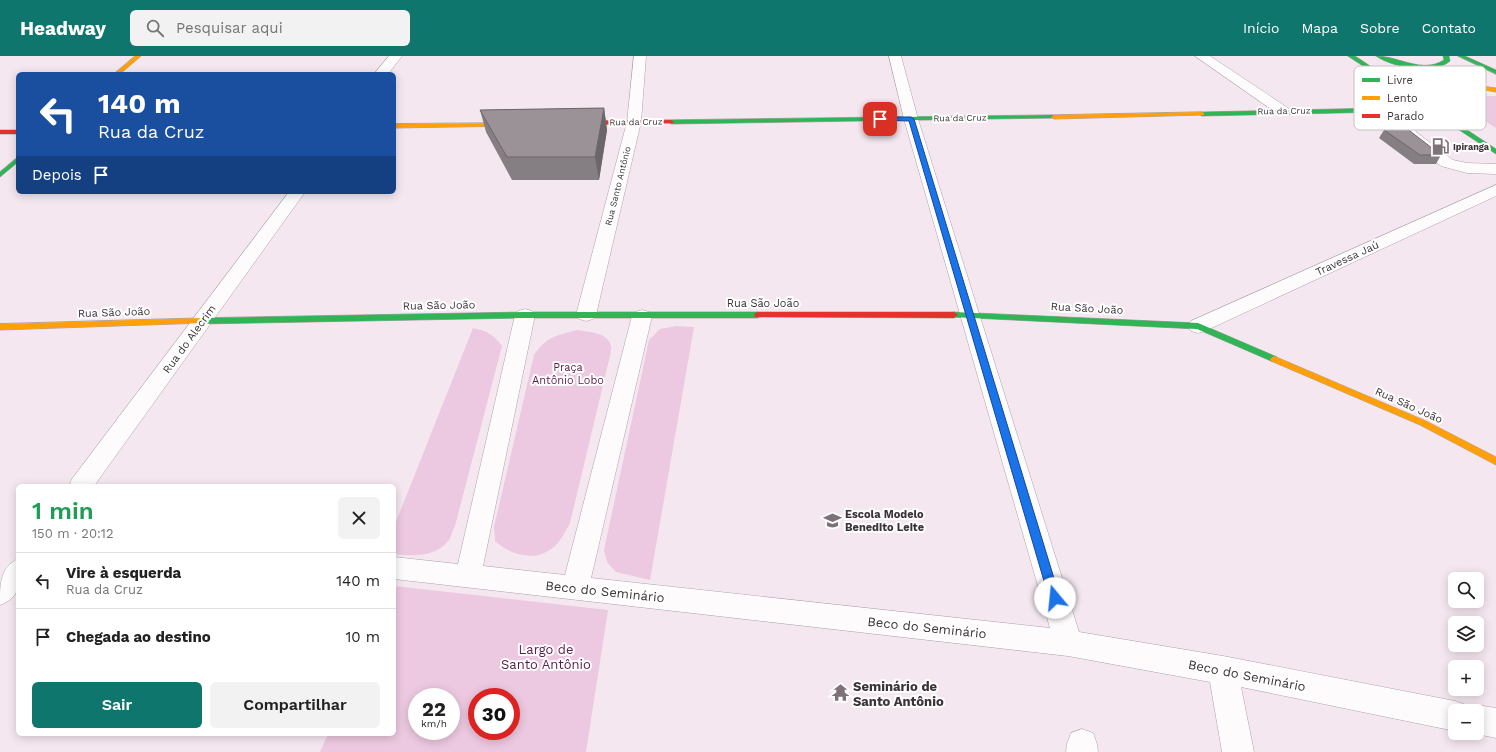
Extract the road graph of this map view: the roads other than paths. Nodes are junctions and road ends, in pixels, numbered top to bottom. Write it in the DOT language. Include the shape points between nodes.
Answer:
graph roads {
  1 [pos="138,56"];
  2 [pos="396,56"];
  3 [pos="640,56"];
  4 [pos="895,56"];
  5 [pos="1201,56"];
  6 [pos="1351,56"];
  7 [pos="1379,56"];
  8 [pos="1446,56"];
  9 [pos="1461,56"];
  10 [pos="1366,66"];
  11 [pos="1416,66"];
  12 [pos="1439,66"];
  13 [pos="1483,66"];
  14 [pos="1486,67"];
  15 [pos="119,72"];
  16 [pos="383,72"];
  17 [pos="1496,72"];
  18 [pos="1486,89"];
  19 [pos="1496,90"];
  20 [pos="1283,111"];
  21 [pos="1354,111"];
  22 [pos="911,119"];
  23 [pos="634,122"];
  24 [pos="564,123"];
  25 [pos="526,124"];
  26 [pos="396,126"];
  27 [pos="1408,130"];
  28 [pos="1462,130"];
  29 [pos="0,132"];
  30 [pos="16,132"];
  31 [pos="1496,152"];
  32 [pos="16,161"];
  33 [pos="1496,168"];
  34 [pos="0,175"];
  35 [pos="1496,190"];
  36 [pos="296,194"];
  37 [pos="970,314"];
  38 [pos="586,315"];
  39 [pos="525,316"];
  40 [pos="642,316"];
  41 [pos="202,321"];
  42 [pos="1198,326"];
  43 [pos="0,327"];
  44 [pos="1496,461"];
  45 [pos="82,484"];
  46 [pos="396,568"];
  47 [pos="16,573"];
  48 [pos="468,576"];
  49 [pos="575,588"];
  50 [pos="0,593"];
  51 [pos="1068,643"];
  52 [pos="1223,670"];
  53 [pos="1448,715"];
  54 [pos="1484,721"];
  55 [pos="1496,724"];
  56 [pos="1238,752"];
  1 -- 15 [label="street"];
  2 -- 16 [label="street"];
  3 -- 23 [label="street, Rua Santo Antônio"];
  4 -- 22 [label="street"];
  5 -- 20 [label="street"];
  6 -- 10 [label="street"];
  7 -- 11 [label="street"];
  8 -- 12 [label="street" via="1446,63"];
  9 -- 13 [label="street"];
  14 -- 17 [label="street"];
  18 -- 19 [label="street"];
  20 -- 21 [label="street, Rua da Cruz"];
  20 -- 22 [label="street, Rua da Cruz"];
  22 -- 23 [label="street, Rua da Cruz"];
  22 -- 37 [label="street"];
  23 -- 24 [label="street, Rua da Cruz"];
  23 -- 38 [label="street, Rua Santo Antônio"];
  25 -- 26 [label="street"];
  27 -- 33 [label="street" via="1447,162 1467,168"];
  28 -- 31 [label="street"];
  29 -- 30 [label="street"];
  32 -- 34 [label="street"];
  35 -- 42 [label="street, Travessa Jaú"];
  36 -- 41 [label="street, Rua do Alecrim"];
  37 -- 40 [label="street, Rua São João"];
  37 -- 42 [label="street, Rua São João"];
  37 -- 51 [label="street"];
  38 -- 39 [label="street, Rua São João"];
  38 -- 40 [label="street, Rua São João"];
  39 -- 41 [label="street, Rua São João"];
  39 -- 48 [label="street"];
  40 -- 49 [label="street"];
  41 -- 43 [label="street, Rua São João"];
  41 -- 45 [label="street, Rua do Alecrim"];
  42 -- 44 [label="street, Rua São João" via="1423,423"];
  46 -- 48 [label="street, Beco do Seminário"];
  47 -- 50 [label="street"];
  48 -- 49 [label="street, Beco do Seminário"];
  49 -- 51 [label="street, Beco do Seminário"];
  51 -- 52 [label="street, Beco do Seminário"];
  52 -- 53 [label="street, Beco do Seminário"];
  52 -- 56 [label="street"];
  54 -- 55 [label="street"];
}
